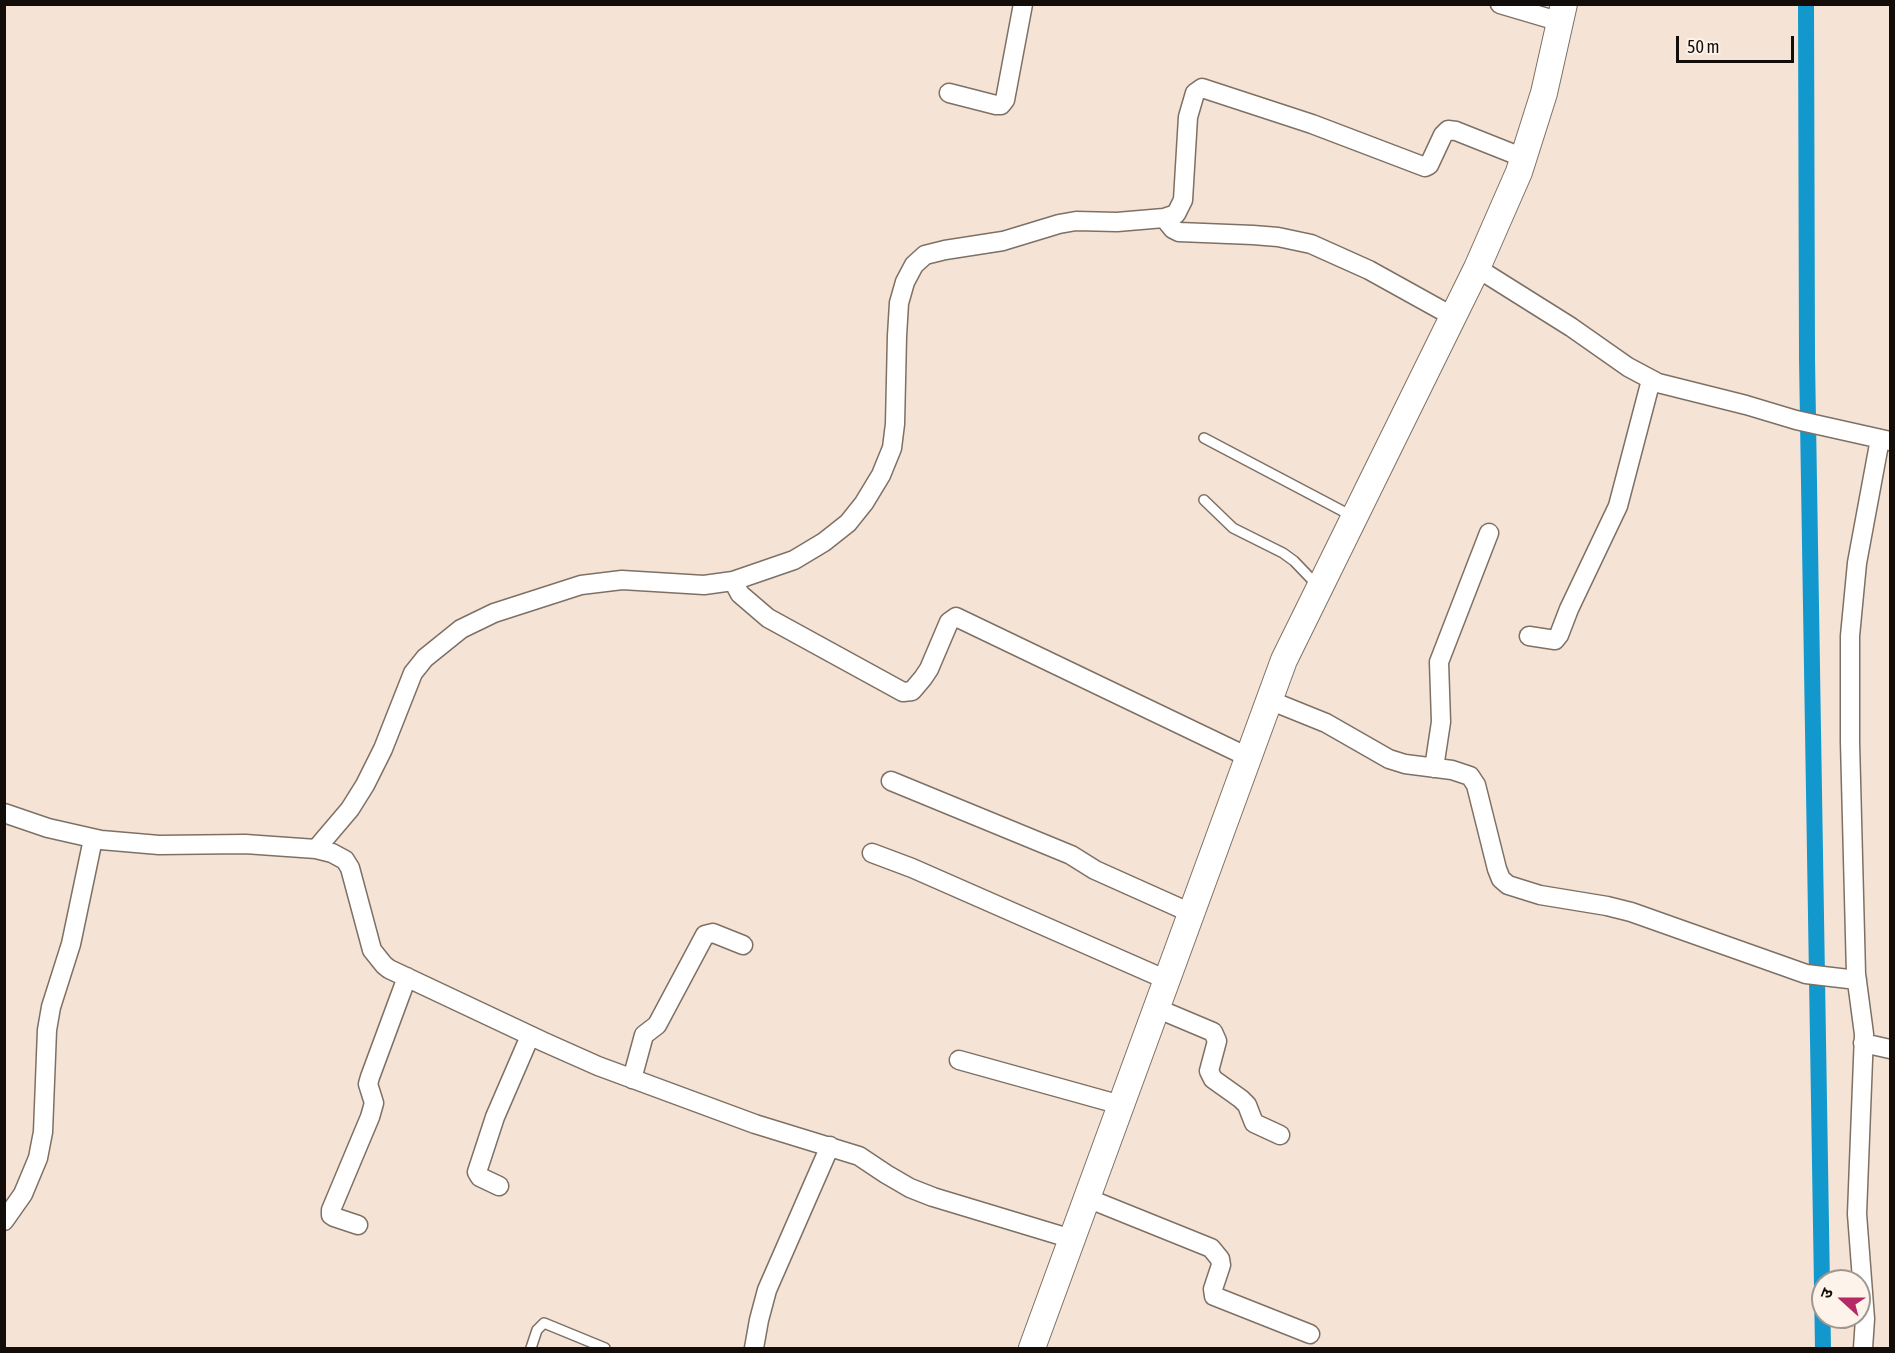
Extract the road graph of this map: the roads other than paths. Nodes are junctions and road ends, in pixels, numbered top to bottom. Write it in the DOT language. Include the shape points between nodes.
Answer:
graph roads {
  1 [pos="1023,4"];
  2 [pos="1500,4"];
  3 [pos="1562,13"];
  4 [pos="949,93"];
  5 [pos="1524,158"];
  6 [pos="1167,223"];
  7 [pos="1477,268"];
  8 [pos="1452,316"];
  9 [pos="1651,380"];
  10 [pos="1204,438"];
  11 [pos="1885,440"];
  12 [pos="1204,500"];
  13 [pos="1354,517"];
  14 [pos="1489,533"];
  15 [pos="733,581"];
  16 [pos="1319,588"];
  17 [pos="1529,636"];
  18 [pos="1269,700"];
  19 [pos="1248,757"];
  20 [pos="1434,768"];
  21 [pos="891,781"];
  22 [pos="4,813"];
  23 [pos="93,839"];
  24 [pos="328,852"];
  25 [pos="872,853"];
  26 [pos="1191,913"];
  27 [pos="743,945"];
  28 [pos="407,977"];
  29 [pos="1167,980"];
  30 [pos="1857,980"];
  31 [pos="1156,1008"];
  32 [pos="530,1036"];
  33 [pos="1863,1042"];
  34 [pos="1890,1049"];
  35 [pos="959,1060"];
  36 [pos="632,1079"];
  37 [pos="1121,1106"];
  38 [pos="1280,1135"];
  39 [pos="830,1146"];
  40 [pos="499,1186"];
  41 [pos="1087,1198"];
  42 [pos="4,1221"];
  43 [pos="358,1225"];
  44 [pos="1072,1239"];
  45 [pos="1310,1334"];
  46 [pos="531,1348"];
  47 [pos="605,1348"];
  48 [pos="754,1348"];
  49 [pos="1032,1348"];
  50 [pos="1863,1348"];
  1 -- 4 [label="street" via="1001,105"];
  2 -- 3 [label="street"];
  3 -- 5 [label="main road"];
  5 -- 6 [label="street" via="1448,130 1430,165 1425,167 1312,123 1202,88 1196,93 1188,117 1183,200"];
  5 -- 7 [label="main road"];
  6 -- 8 [label="street" via="1186,233 1278,237 1311,244 1369,270"];
  6 -- 15 [label="street" via="1076,221 1003,241 925,255 914,265 900,303 896,424 881,475 848,523 824,542 794,560"];
  7 -- 8 [label="main road"];
  7 -- 9 [label="street"];
  8 -- 13 [label="main road"];
  9 -- 11 [label="street"];
  9 -- 17 [label="street" via="1618,506 1559,635 1555,640"];
  10 -- 13 [label="lane"];
  11 -- 30 [label="street" via="1857,563 1850,636"];
  12 -- 16 [label="lane" via="1233,528 1294,561"];
  13 -- 16 [label="main road"];
  14 -- 20 [label="street" via="1438,662 1441,722"];
  15 -- 19 [label="street" via="740,594 768,618 903,692 912,691 923,678 949,622 956,617"];
  15 -- 24 [label="street" via="704,585 622,580 581,585 494,613 461,629 425,658 413,674 383,749"];
  16 -- 18 [label="main road"];
  18 -- 19 [label="main road"];
  18 -- 20 [label="street" via="1326,723 1389,759"];
  19 -- 26 [label="main road"];
  20 -- 30 [label="street" via="1462,772 1476,785 1497,869 1508,885 1630,912 1806,974"];
  21 -- 26 [label="street" via="1071,855 1095,870"];
  22 -- 23 [label="street"];
  23 -- 24 [label="street"];
  23 -- 42 [label="street" via="71,944 47,1030 43,1132 38,1158 23,1194"];
  24 -- 28 [label="street" via="345,860 350,868 372,950 384,965"];
  25 -- 29 [label="street"];
  26 -- 29 [label="main road"];
  27 -- 36 [label="street" via="713,933 705,934 657,1024 644,1035"];
  28 -- 32 [label="street"];
  28 -- 43 [label="street" via="368,1084 374,1103 370,1117 331,1210 334,1217"];
  29 -- 31 [label="main road"];
  30 -- 33 [label="street"];
  31 -- 37 [label="main road"];
  31 -- 38 [label="street" via="1213,1032 1217,1041 1210,1075 1247,1105 1254,1123"];
  32 -- 36 [label="street"];
  32 -- 40 [label="street" via="495,1117 477,1172"];
  33 -- 34 [label="street"];
  33 -- 50 [label="street" via="1857,1214 1865,1319"];
  35 -- 37 [label="street"];
  36 -- 39 [label="street" via="755,1124"];
  37 -- 41 [label="main road"];
  39 -- 44 [label="street" via="859,1156 910,1188 933,1197"];
  39 -- 48 [label="street" via="767,1290"];
  41 -- 44 [label="main road"];
  41 -- 45 [label="street" via="1211,1248 1220,1259 1214,1296"];
  44 -- 49 [label="main road"];
  46 -- 47 [label="lane" via="544,1323"];
}
